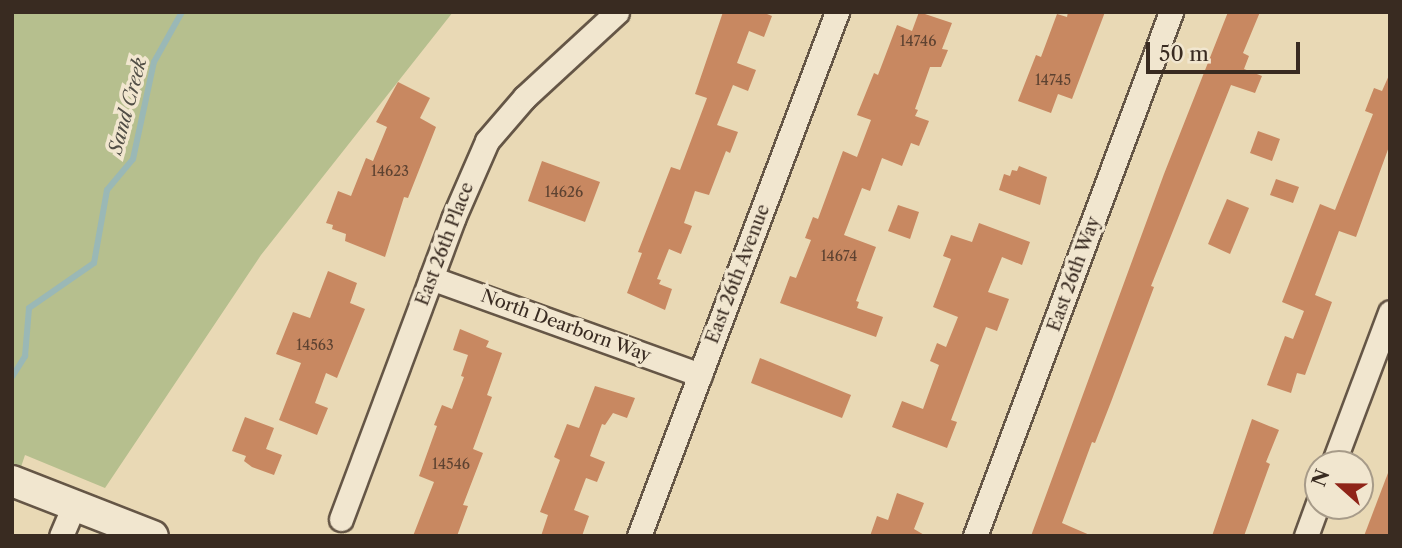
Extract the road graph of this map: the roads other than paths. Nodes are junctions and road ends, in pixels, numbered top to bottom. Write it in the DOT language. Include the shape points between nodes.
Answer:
graph roads {
  1 [pos="617,12"];
  2 [pos="837,12"];
  3 [pos="1171,12"];
  4 [pos="432,278"];
  5 [pos="1390,312"];
  6 [pos="700,375"];
  7 [pos="1338,450"];
  8 [pos="21,485"];
  9 [pos="74,505"];
  10 [pos="341,519"];
  11 [pos="61,536"];
  12 [pos="153,536"];
  13 [pos="639,536"];
  14 [pos="975,536"];
  1 -- 4 [label="street, East 26th Place" via="525,97 486,141"];
  2 -- 6 [label="street, East 26th Avenue"];
  3 -- 14 [label="street, East 26th Way"];
  4 -- 6 [label="street, North Dearborn Way"];
  4 -- 10 [label="street, East 26th Place"];
  5 -- 7 [label="street"];
  6 -- 13 [label="street, East 26th Avenue"];
  8 -- 9 [label="street"];
  9 -- 11 [label="street"];
  9 -- 12 [label="street"];
}
